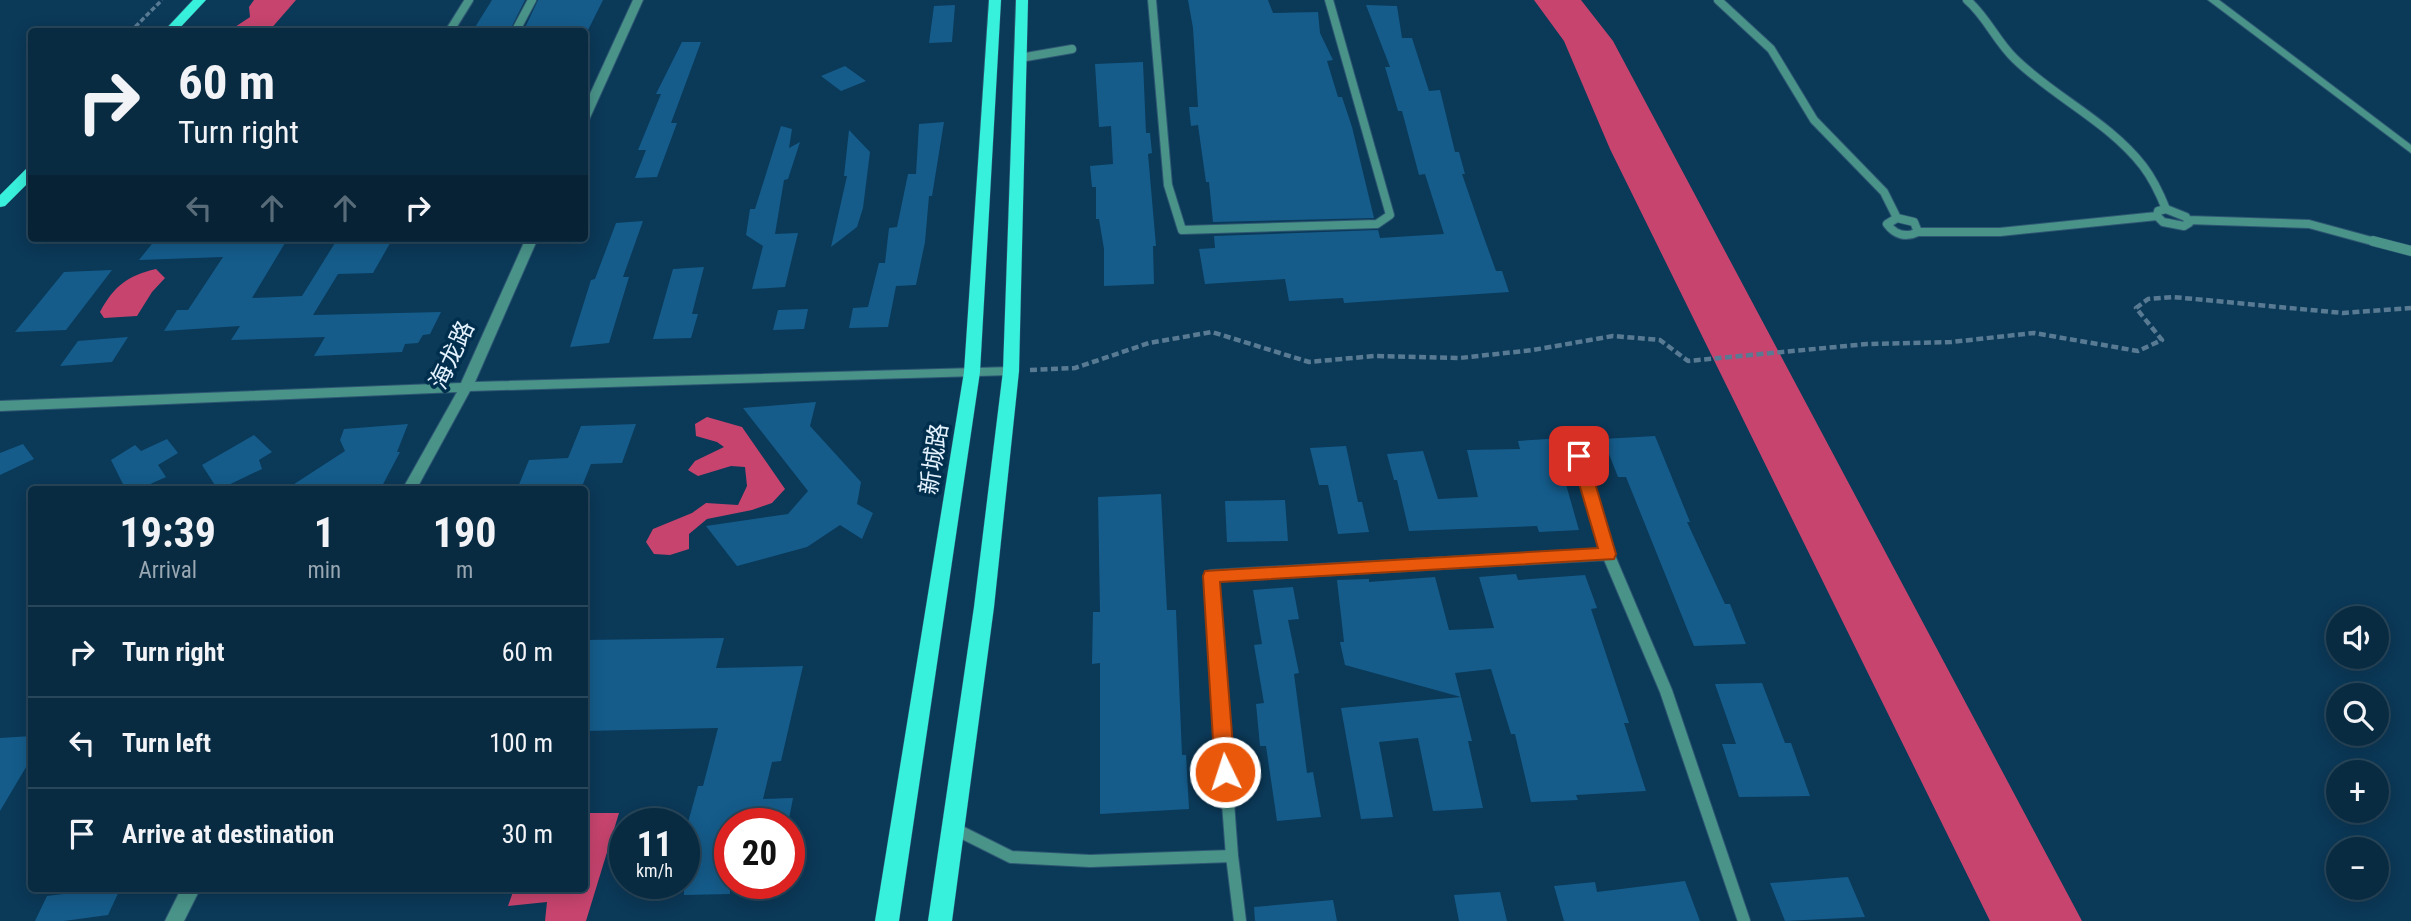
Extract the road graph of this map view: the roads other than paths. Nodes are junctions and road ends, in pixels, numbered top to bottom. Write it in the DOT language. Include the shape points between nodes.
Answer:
graph roads {
  1 [pos="200,0"];
  2 [pos="469,0"];
  3 [pos="532,0"];
  4 [pos="638,0"];
  5 [pos="995,0"];
  6 [pos="1022,0"];
  7 [pos="1152,0"];
  8 [pos="1329,0"];
  9 [pos="1717,0"];
  10 [pos="1967,0"];
  11 [pos="2213,0"];
  12 [pos="173,28"];
  13 [pos="452,28"];
  14 [pos="517,28"];
  15 [pos="1072,49"];
  16 [pos="1020,58"];
  17 [pos="588,111"];
  18 [pos="2411,150"];
  19 [pos="28,176"];
  20 [pos="0,204"];
  21 [pos="2166,209"];
  22 [pos="2157,216"];
  23 [pos="1897,218"];
  24 [pos="2188,220"];
  25 [pos="1918,232"];
  26 [pos="530,242"];
  27 [pos="2411,251"];
  28 [pos="972,372"];
  29 [pos="1011,372"];
  30 [pos="466,387"];
  31 [pos="0,406"];
  32 [pos="1579,456"];
  33 [pos="411,486"];
  34 [pos="1608,554"];
  35 [pos="953,828"];
  36 [pos="1232,856"];
  37 [pos="189,892"];
  38 [pos="174,921"];
  39 [pos="887,921"];
  40 [pos="940,921"];
  41 [pos="1240,921"];
  42 [pos="1744,921"];
  1 -- 12 [label="main road"];
  2 -- 13 [label="lane"];
  3 -- 14 [label="lane"];
  4 -- 17 [label="street"];
  5 -- 28 [label="main road, 新城路"];
  6 -- 16 [label="main road"];
  7 -- 8 [label="lane" via="1168,185 1182,230 1377,224 1390,215"];
  9 -- 23 [label="lane" via="1771,50 1814,120 1884,192"];
  10 -- 21 [label="lane" via="2027,71 2141,163"];
  11 -- 18 [label="street"];
  15 -- 16 [label="lane"];
  16 -- 29 [label="main road"];
  19 -- 20 [label="main road"];
  21 -- 22 [label="lane"];
  21 -- 24 [label="lane"];
  22 -- 24 [label="lane" via="2174,226 2183,226"];
  22 -- 25 [label="lane" via="2000,232"];
  23 -- 25 [label="lane" via="1913,222"];
  23 -- 25 [label="lane" via="1888,223 1896,233"];
  24 -- 27 [label="lane" via="2309,224"];
  26 -- 30 [label="street, 海龙路"];
  28 -- 29 [label="street"];
  28 -- 30 [label="street"];
  28 -- 39 [label="main road, 新城路"];
  29 -- 35 [label="main road"];
  30 -- 31 [label="street"];
  30 -- 33 [label="street, 海龙路"];
  32 -- 34 [label="lane"];
  34 -- 36 [label="lane" via="1211,576"];
  34 -- 42 [label="lane" via="1666,691"];
  35 -- 36 [label="lane" via="1011,857 1090,861"];
  35 -- 40 [label="main road"];
  36 -- 41 [label="lane"];
  37 -- 38 [label="street"];
}
